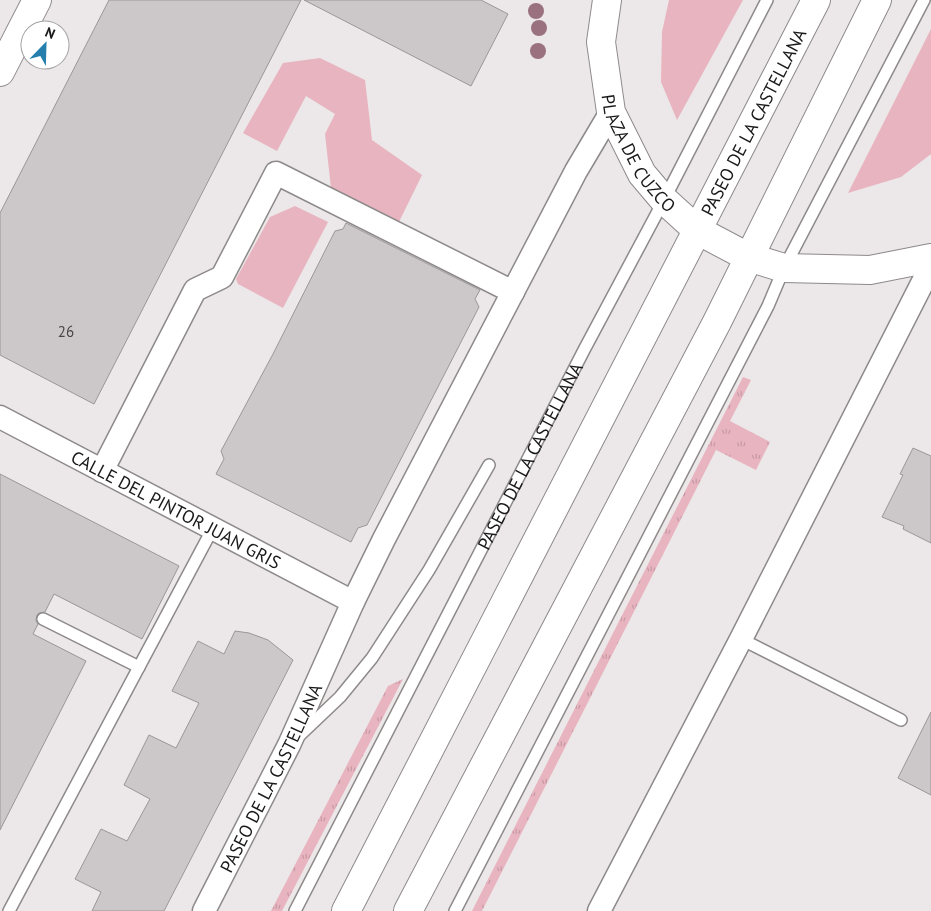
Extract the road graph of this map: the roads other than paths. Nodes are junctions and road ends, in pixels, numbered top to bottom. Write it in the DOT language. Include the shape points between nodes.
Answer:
graph roads {
  1 [pos="37,0"];
  2 [pos="607,0"];
  3 [pos="767,0"];
  4 [pos="816,0"];
  5 [pos="877,0"];
  6 [pos="924,0"];
  7 [pos="0,72"];
  8 [pos="611,112"];
  9 [pos="664,200"];
  10 [pos="697,230"];
  11 [pos="748,258"];
  12 [pos="931,258"];
  13 [pos="931,266"];
  14 [pos="784,268"];
  15 [pos="513,292"];
  16 [pos="0,417"];
  17 [pos="489,465"];
  18 [pos="102,471"];
  19 [pos="213,528"];
  20 [pos="353,602"];
  21 [pos="43,619"];
  22 [pos="741,639"];
  23 [pos="139,667"];
  24 [pos="902,720"];
  25 [pos="289,745"];
  26 [pos="9,911"];
  27 [pos="204,911"];
  28 [pos="295,911"];
  29 [pos="346,911"];
  30 [pos="408,911"];
  31 [pos="455,911"];
  32 [pos="599,911"];
  1 -- 7 [label="main road"];
  2 -- 8 [label="main road, PLAZA DE CUZCO" via="601,42"];
  3 -- 9 [label="lane, PASEO DE LA CASTELLANA"];
  4 -- 10 [label="main road, PASEO DE LA CASTELLANA"];
  5 -- 11 [label="main road"];
  6 -- 14 [label="lane"];
  8 -- 9 [label="main road, PLAZA DE CUZCO" via="642,174"];
  8 -- 15 [label="street, PASEO DE LA CASTELLANA" via="576,170"];
  9 -- 10 [label="main road, PLAZA DE CUZCO"];
  9 -- 28 [label="lane, PASEO DE LA CASTELLANA"];
  10 -- 11 [label="main road, PLAZA DE CUZCO"];
  10 -- 29 [label="main road, PASEO DE LA CASTELLANA"];
  11 -- 14 [label="main road, PLAZA DE CUZCO"];
  11 -- 30 [label="main road"];
  12 -- 14 [label="main road, PLAZA DE CUZCO" via="870,270"];
  13 -- 22 [label="street"];
  14 -- 31 [label="lane" via="768,306"];
  15 -- 18 [label="street" via="276,173 222,278 195,290"];
  15 -- 20 [label="street, PASEO DE LA CASTELLANA"];
  16 -- 18 [label="street, CALLE DEL PINTOR JUAN GRIS"];
  17 -- 25 [label="lane" via="372,658 340,697"];
  18 -- 19 [label="street, CALLE DEL PINTOR JUAN GRIS"];
  19 -- 20 [label="street, CALLE DEL PINTOR JUAN GRIS"];
  19 -- 23 [label="lane"];
  20 -- 25 [label="street, PASEO DE LA CASTELLANA"];
  21 -- 23 [label="lane"];
  22 -- 24 [label="lane"];
  22 -- 32 [label="street"];
  23 -- 26 [label="lane"];
  25 -- 27 [label="street, PASEO DE LA CASTELLANA"];
}
